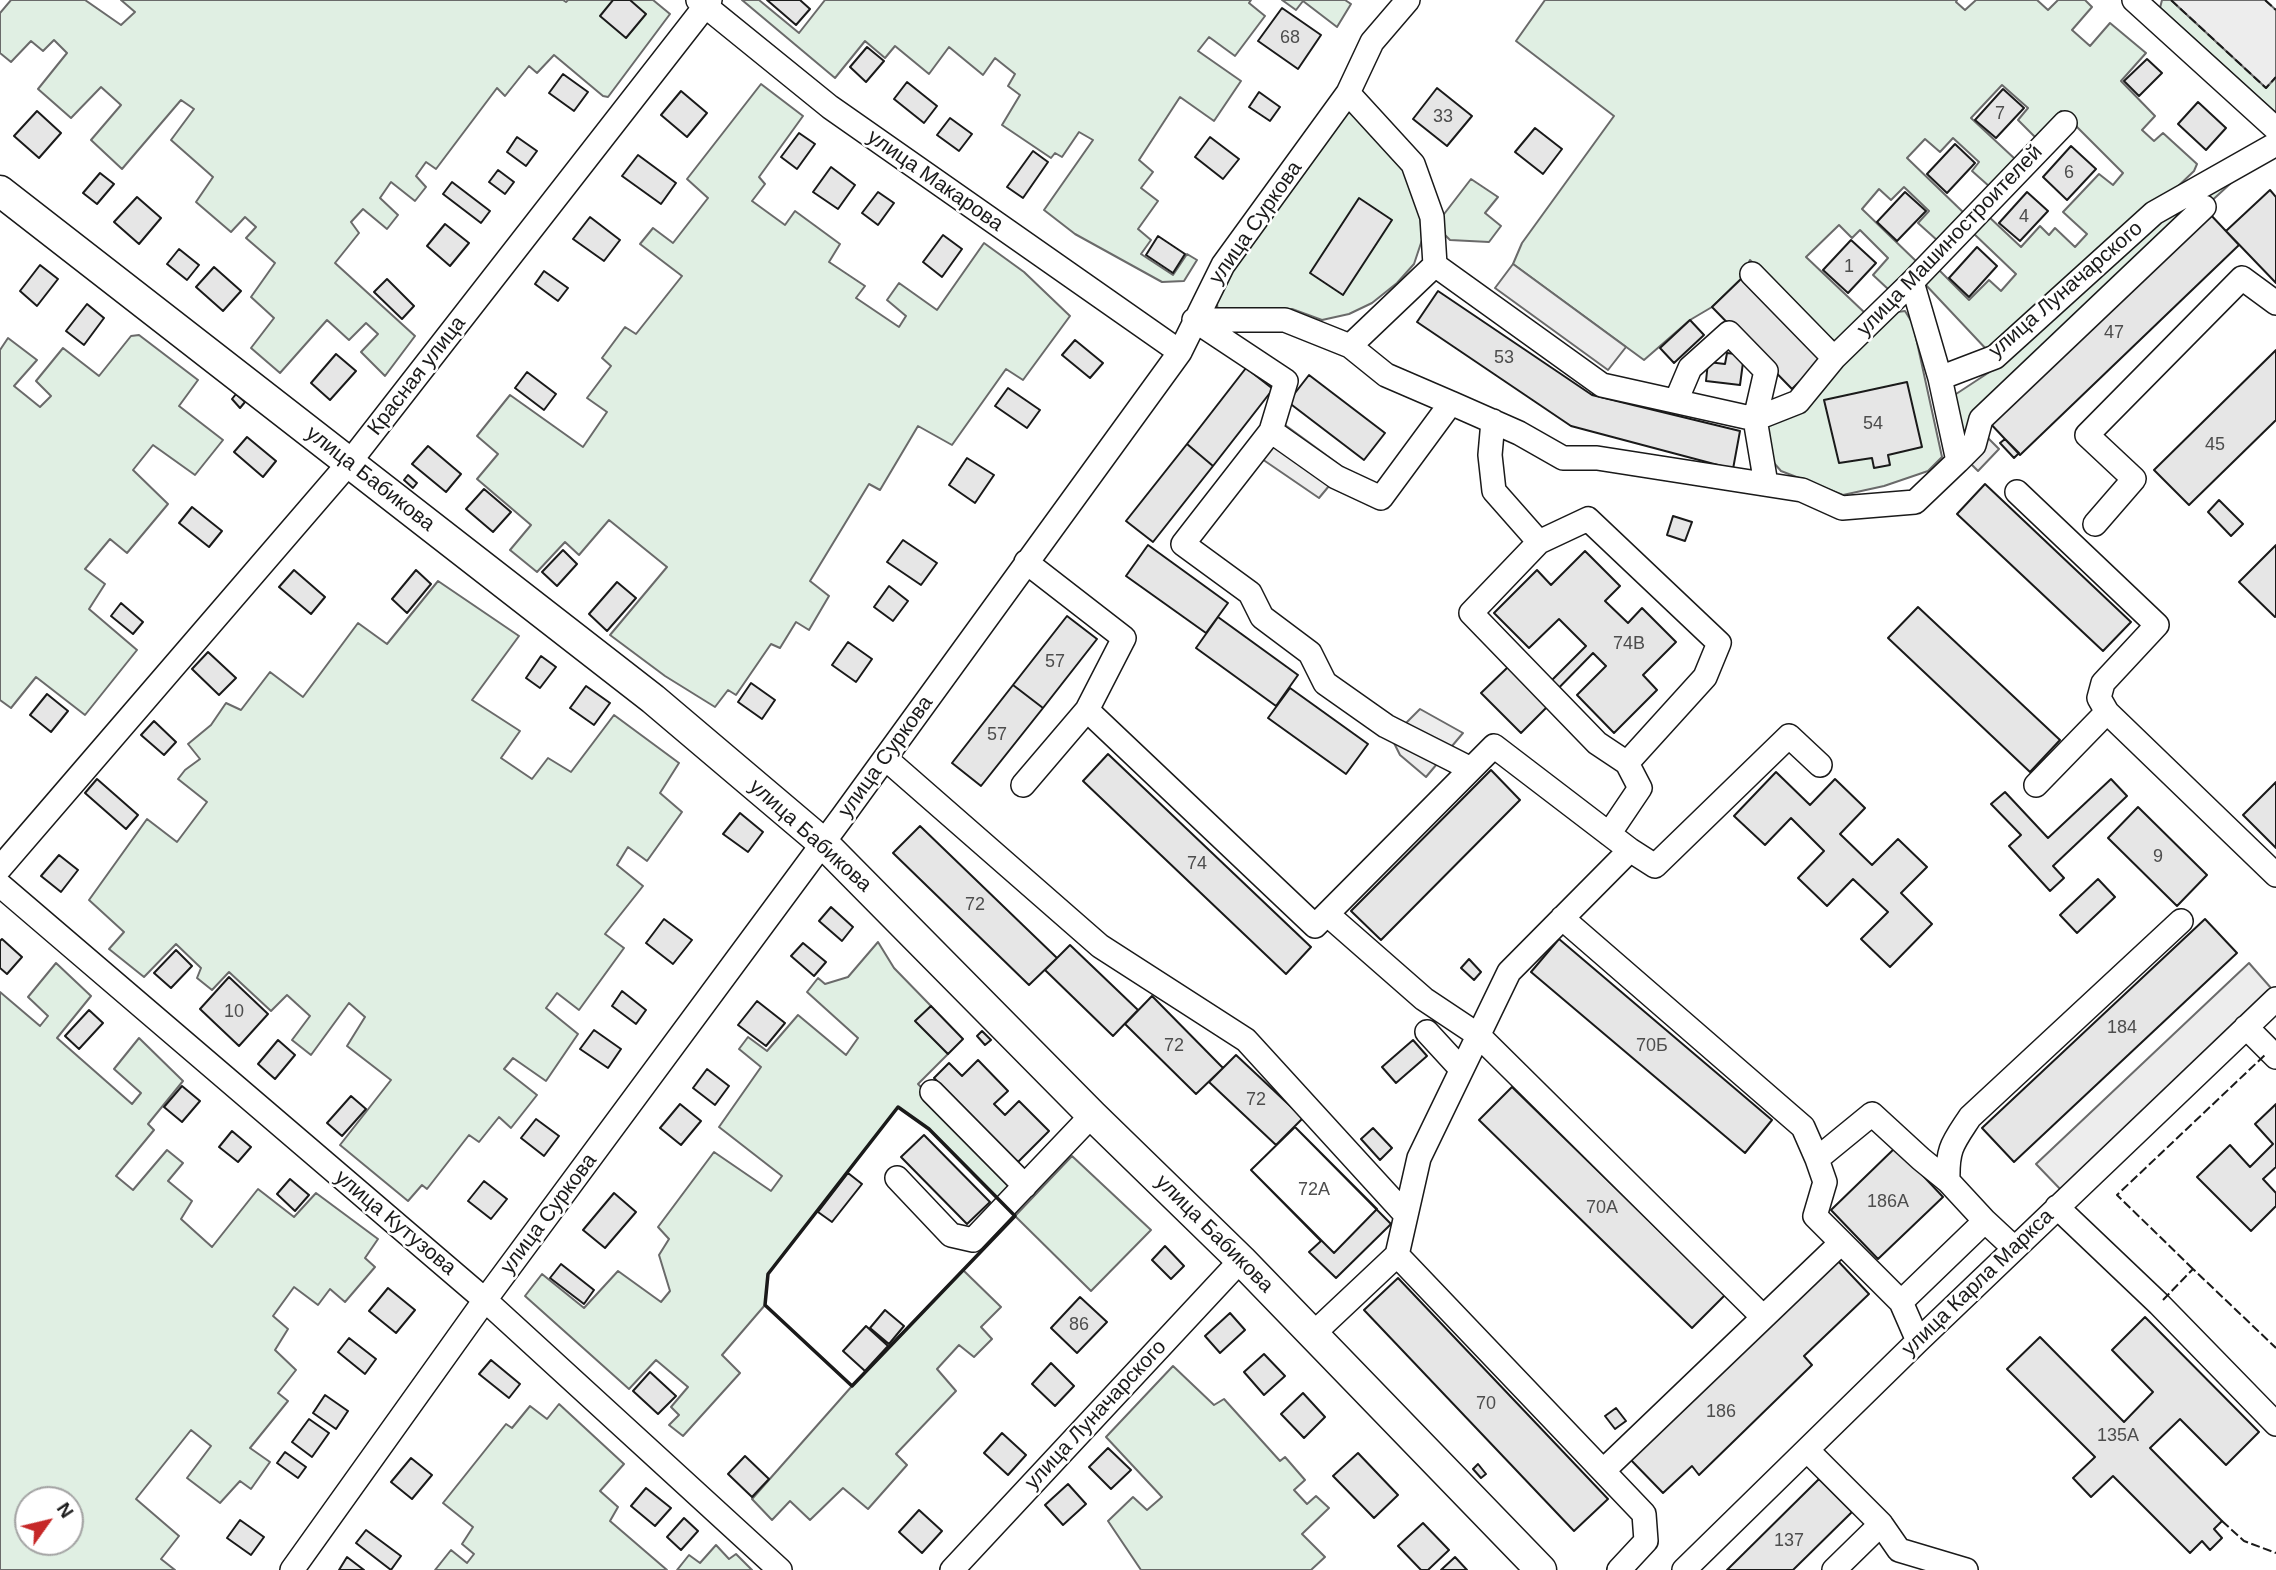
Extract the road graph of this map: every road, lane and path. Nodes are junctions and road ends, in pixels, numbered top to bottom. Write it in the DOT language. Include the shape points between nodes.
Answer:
graph roads {
  1 [pos="1408,0"];
  2 [pos="2134,0"];
  3 [pos="704,2"];
  4 [pos="1348,93"];
  5 [pos="2065,123"];
  6 [pos="2276,129"];
  7 [pos="2276,144"];
  8 [pos="0,191"];
  9 [pos="2204,207"];
  10 [pos="1436,265"];
  11 [pos="1752,274"];
  12 [pos="1912,282"];
  13 [pos="2276,303"];
  14 [pos="1194,320"];
  15 [pos="1350,346"];
  16 [pos="1180,352"];
  17 [pos="1834,358"];
  18 [pos="1940,378"];
  19 [pos="1676,401"];
  20 [pos="1451,403"];
  21 [pos="1755,419"];
  22 [pos="1493,421"];
  23 [pos="1270,431"];
  24 [pos="1958,461"];
  25 [pos="349,463"];
  26 [pos="1766,484"];
  27 [pos="2017,492"];
  28 [pos="2095,524"];
  29 [pos="1539,542"];
  30 [pos="1026,562"];
  31 [pos="1087,710"];
  32 [pos="2107,712"];
  33 [pos="885,758"];
  34 [pos="1627,764"];
  35 [pos="1820,765"];
  36 [pos="1471,769"];
  37 [pos="1023,785"];
  38 [pos="2035,785"];
  39 [pos="1609,834"];
  40 [pos="823,844"];
  41 [pos="1630,850"];
  42 [pos="0,868"];
  43 [pos="2276,875"];
  44 [pos="0,886"];
  45 [pos="1327,914"];
  46 [pos="1562,918"];
  47 [pos="2181,921"];
  48 [pos="2276,999"];
  49 [pos="1448,1015"];
  50 [pos="2246,1027"];
  51 [pos="1478,1035"];
  52 [pos="2276,1057"];
  53 [pos="1461,1069"];
  54 [pos="932,1092"];
  55 [pos="1092,1115"];
  56 [pos="1817,1159"];
  57 [pos="897,1178"];
  58 [pos="1948,1181"];
  59 [pos="1025,1186"];
  60 [pos="2057,1207"];
  61 [pos="1405,1214"];
  62 [pos="1985,1221"];
  63 [pos="1841,1243"];
  64 [pos="2014,1248"];
  65 [pos="1396,1255"];
  66 [pos="1241,1260"];
  67 [pos="485,1300"];
  68 [pos="1901,1302"];
  69 [pos="1762,1317"];
  70 [pos="1313,1334"];
  71 [pos="1917,1341"];
  72 [pos="2276,1424"];
  73 [pos="1807,1450"];
  74 [pos="1603,1471"];
  75 [pos="1881,1524"];
  76 [pos="292,1570"];
  77 [pos="780,1570"];
  78 [pos="952,1570"];
  79 [pos="1541,1570"];
  80 [pos="1619,1570"];
  81 [pos="1684,1570"];
  82 [pos="1834,1570"];
  83 [pos="1966,1570"];
  1 -- 4 [label="street, улица Суркова" via="1372,42"];
  2 -- 6 [label="street"];
  3 -- 16 [label="street, улица Макарова" via="830,107"];
  3 -- 25 [label="street, Красная улица"];
  4 -- 10 [label="street" via="1413,164 1432,218"];
  4 -- 14 [label="street, улица Суркова" via="1223,265"];
  5 -- 12 [label="street, улица Машиностроителей"];
  7 -- 18 [label="street, улица Луначарского" via="2154,213 1995,357"];
  8 -- 25 [label="main road, улица Бабикова"];
  9 -- 24 [label="street" via="1980,419 1974,445"];
  10 -- 15 [label="street"];
  10 -- 19 [label="street" via="1602,385"];
  11 -- 17 [label="street"];
  12 -- 17 [label="street, улица Машиностроителей"];
  12 -- 18 [label="street"];
  13 -- 28 [label="street" via="2242,278 2087,435 2134,479"];
  14 -- 15 [label="street" via="1285,320"];
  14 -- 16 [label="street, улица Суркова"];
  14 -- 23 [label="street" via="1286,381"];
  15 -- 20 [label="street" via="1386,375"];
  16 -- 30 [label="street, улица Суркова"];
  17 -- 21 [label="street, улица Машиностроителей" via="1798,402"];
  18 -- 24 [label="street"];
  19 -- 21 [label="street"];
  19 -- 21 [label="street" via="1690,368 1729,333 1766,371"];
  20 -- 22 [label="street"];
  20 -- 23 [label="street" via="1381,498 1336,477"];
  21 -- 26 [label="street"];
  22 -- 26 [label="street" via="1563,458 1597,458"];
  22 -- 29 [label="street" via="1494,491"];
  23 -- 36 [label="street" via="1182,544 1250,593 1262,617 1310,653 1325,683 1386,726"];
  24 -- 26 [label="street" via="1915,502 1842,508 1802,490"];
  25 -- 40 [label="main road, улица Бабикова" via="653,699"];
  25 -- 42 [label="street, Красная улица"];
  27 -- 32 [label="street" via="2157,625 2103,683 2099,698"];
  29 -- 34 [label="street" via="1471,613 1597,743"];
  29 -- 34 [label="street" via="1588,519 1719,643 1705,677"];
  30 -- 31 [label="street" via="1124,638"];
  30 -- 33 [label="street, улица Суркова"];
  31 -- 37 [label="street"];
  31 -- 45 [label="street" via="1315,926"];
  32 -- 38 [label="street"];
  32 -- 43 [label="street"];
  33 -- 40 [label="street, улица Суркова"];
  33 -- 61 [label="street" via="1100,946 1246,1040"];
  34 -- 39 [label="street" via="1640,788"];
  35 -- 41 [label="street" via="1789,736 1655,866"];
  36 -- 39 [label="street" via="1494,746"];
  36 -- 45 [label="street"];
  39 -- 41 [label="street"];
  40 -- 55 [label="main road, улица Бабикова"];
  40 -- 67 [label="street, улица Суркова"];
  41 -- 46 [label="street"];
  44 -- 67 [label="street, улица Кутузова"];
  45 -- 49 [label="street"];
  46 -- 51 [label="street" via="1509,972"];
  46 -- 56 [label="street" via="1803,1127"];
  47 -- 58 [label="street" via="1970,1116 1949,1149"];
  48 -- 50 [label="street, улица Карла Маркса"];
  49 -- 51 [label="street"];
  49 -- 53 [label="street" via="1422,1037"];
  50 -- 52 [label="street"];
  50 -- 60 [label="street, улица Карла Маркса"];
  51 -- 53 [label="street"];
  51 -- 69 [label="street"];
  53 -- 61 [label="street" via="1419,1158"];
  54 -- 59 [label="street"];
  55 -- 59 [label="street"];
  55 -- 66 [label="main road, улица Бабикова"];
  56 -- 58 [label="street" via="1872,1114"];
  56 -- 63 [label="street" via="1825,1182 1815,1216"];
  57 -- 59 [label="street" via="951,1235 973,1240"];
  58 -- 62 [label="street"];
  60 -- 64 [label="street, улица Карла Маркса"];
  60 -- 72 [label="street"];
  61 -- 65 [label="street"];
  62 -- 64 [label="street"];
  62 -- 68 [label="street"];
  63 -- 68 [label="street"];
  63 -- 69 [label="street"];
  64 -- 71 [label="street, улица Карла Маркса"];
  65 -- 70 [label="street"];
  65 -- 74 [label="street"];
  66 -- 70 [label="main road, улица Бабикова"];
  66 -- 78 [label="street, улица Луначарского"];
  67 -- 76 [label="street, улица Суркова"];
  67 -- 77 [label="street, улица Кутузова"];
  68 -- 71 [label="street"];
  69 -- 74 [label="street"];
  70 -- 79 [label="main road, улица Бабикова"];
  71 -- 73 [label="street, улица Карла Маркса"];
  73 -- 75 [label="street"];
  73 -- 81 [label="street, улица Карла Маркса"];
  74 -- 80 [label="street" via="1644,1514 1646,1541"];
  75 -- 82 [label="street"];
  75 -- 83 [label="street" via="1899,1550"];
}
